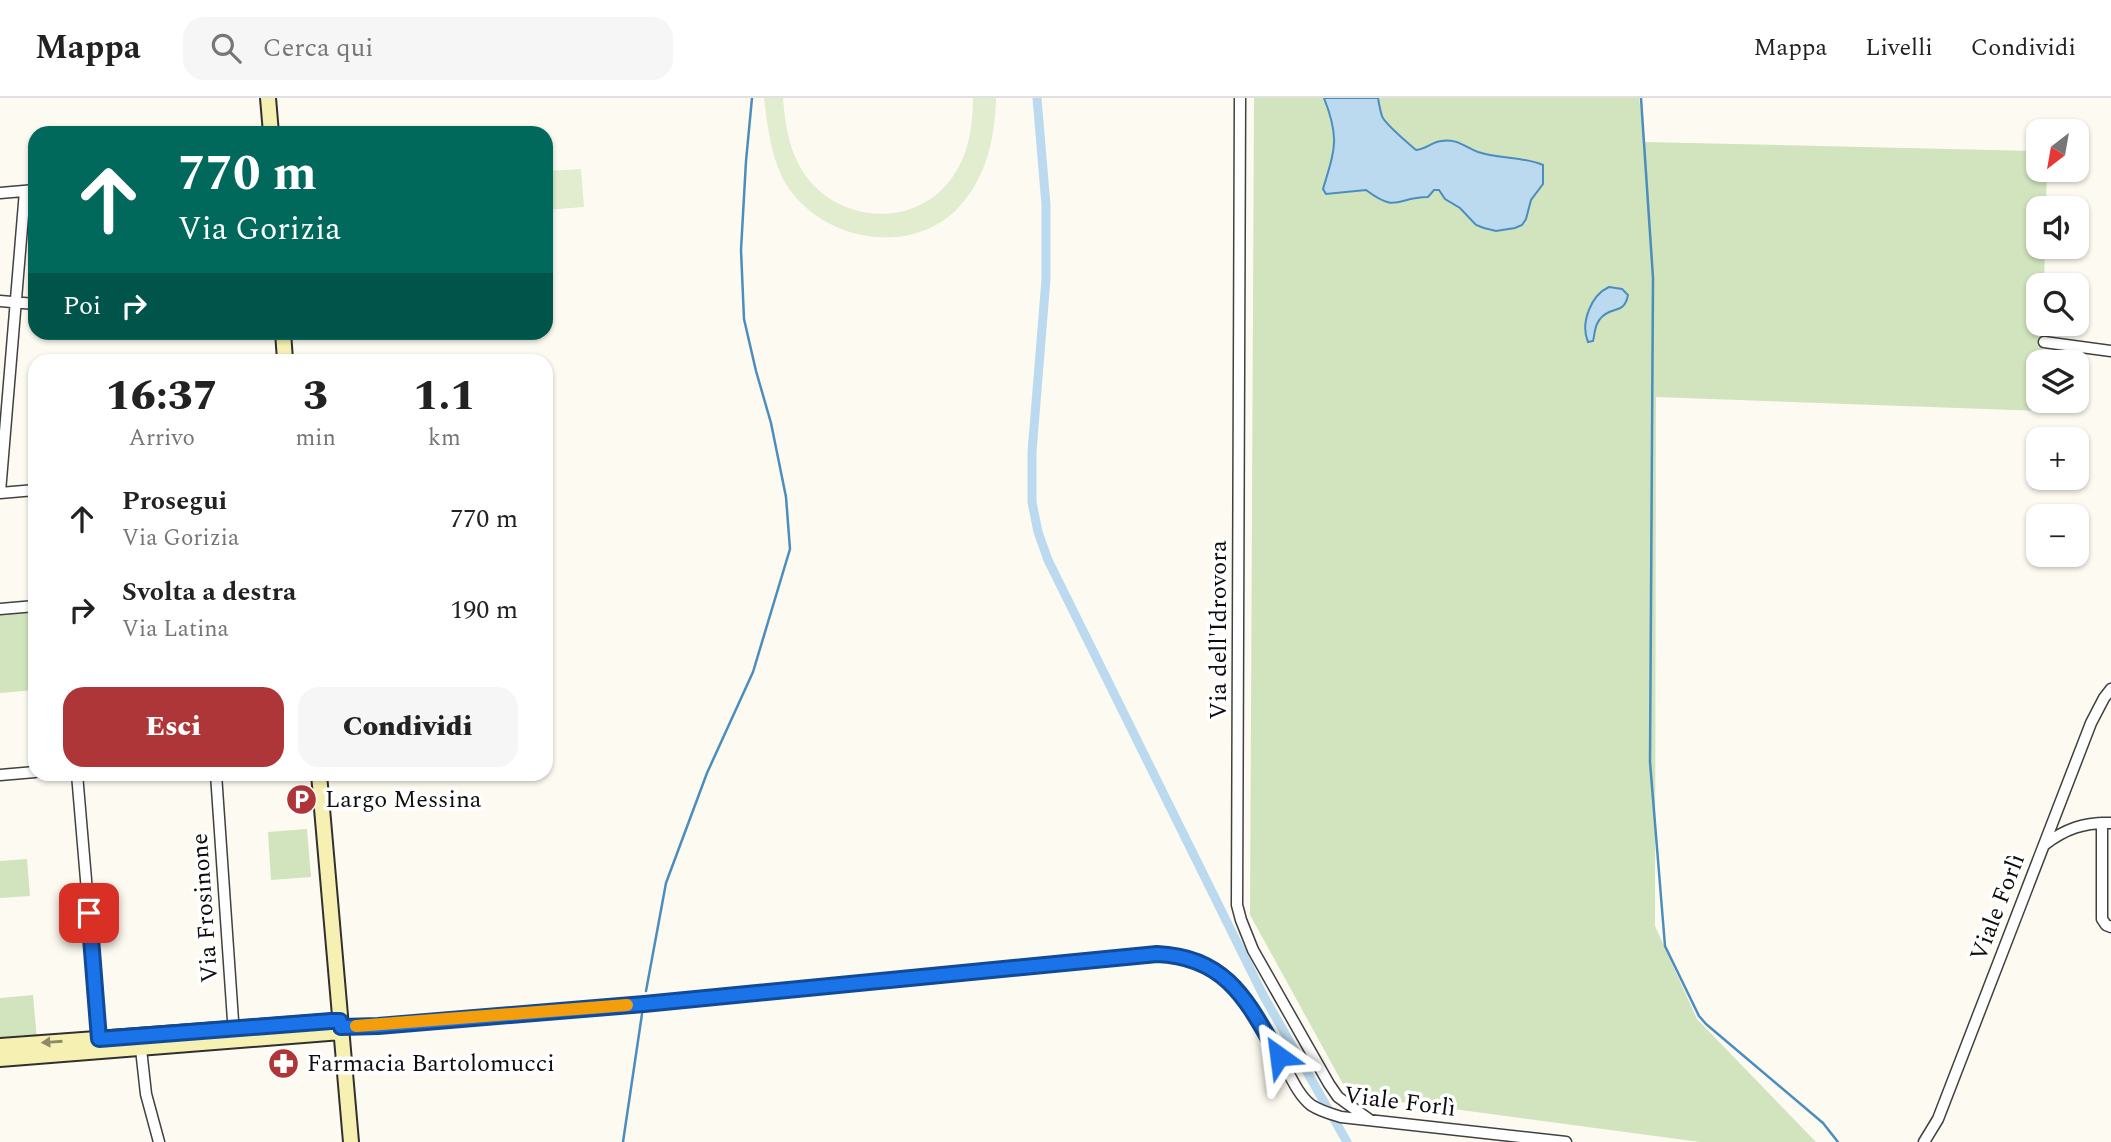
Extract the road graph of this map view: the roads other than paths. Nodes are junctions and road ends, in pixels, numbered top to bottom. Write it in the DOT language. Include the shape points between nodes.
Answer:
graph roads {
  1 [pos="268,98"];
  2 [pos="1240,98"];
  3 [pos="270,126"];
  4 [pos="28,190"];
  5 [pos="0,192"];
  6 [pos="28,205"];
  7 [pos="0,301"];
  8 [pos="15,302"];
  9 [pos="28,303"];
  10 [pos="2044,342"];
  11 [pos="2111,351"];
  12 [pos="28,490"];
  13 [pos="0,492"];
  14 [pos="28,607"];
  15 [pos="0,609"];
  16 [pos="2111,689"];
  17 [pos="28,773"];
  18 [pos="0,775"];
  19 [pos="78,781"];
  20 [pos="216,781"];
  21 [pos="320,781"];
  22 [pos="2107,823"];
  23 [pos="2044,845"];
  24 [pos="2111,927"];
  25 [pos="341,1027"];
  26 [pos="234,1034"];
  27 [pos="100,1045"];
  28 [pos="0,1046"];
  29 [pos="141,1049"];
  30 [pos="0,1059"];
  31 [pos="1371,1121"];
  32 [pos="159,1142"];
  33 [pos="351,1142"];
  34 [pos="1566,1142"];
  35 [pos="1924,1142"];
  1 -- 3 [label="street"];
  2 -- 31 [label="street, Via dell'Idrovora" via="1237,905 1253,950 1329,1084 1338,1097"];
  4 -- 5 [label="street"];
  6 -- 8 [label="street"];
  7 -- 8 [label="street"];
  8 -- 9 [label="street"];
  8 -- 13 [label="street"];
  10 -- 11 [label="street"];
  12 -- 13 [label="street"];
  14 -- 15 [label="street"];
  16 -- 23 [label="street, Viale Forlì" via="2091,723"];
  17 -- 18 [label="street"];
  19 -- 27 [label="street"];
  20 -- 26 [label="street, Via Frosinone"];
  21 -- 25 [label="street"];
  22 -- 23 [label="street" via="2069,829"];
  22 -- 24 [label="street" via="2102,919"];
  23 -- 35 [label="street, Viale Forlì" via="1938,1119"];
  25 -- 26 [label="street"];
  25 -- 31 [label="street, Viale Forlì" via="644,1004 1163,955 1199,963 1233,984 1312,1106 1341,1117"];
  25 -- 33 [label="street"];
  26 -- 27 [label="street"];
  26 -- 29 [label="street"];
  27 -- 28 [label="street, one-way"];
  27 -- 29 [label="street"];
  27 -- 30 [label="street"];
  29 -- 32 [label="street" via="147,1099"];
  31 -- 34 [label="street, Viale Forlì"];
}
